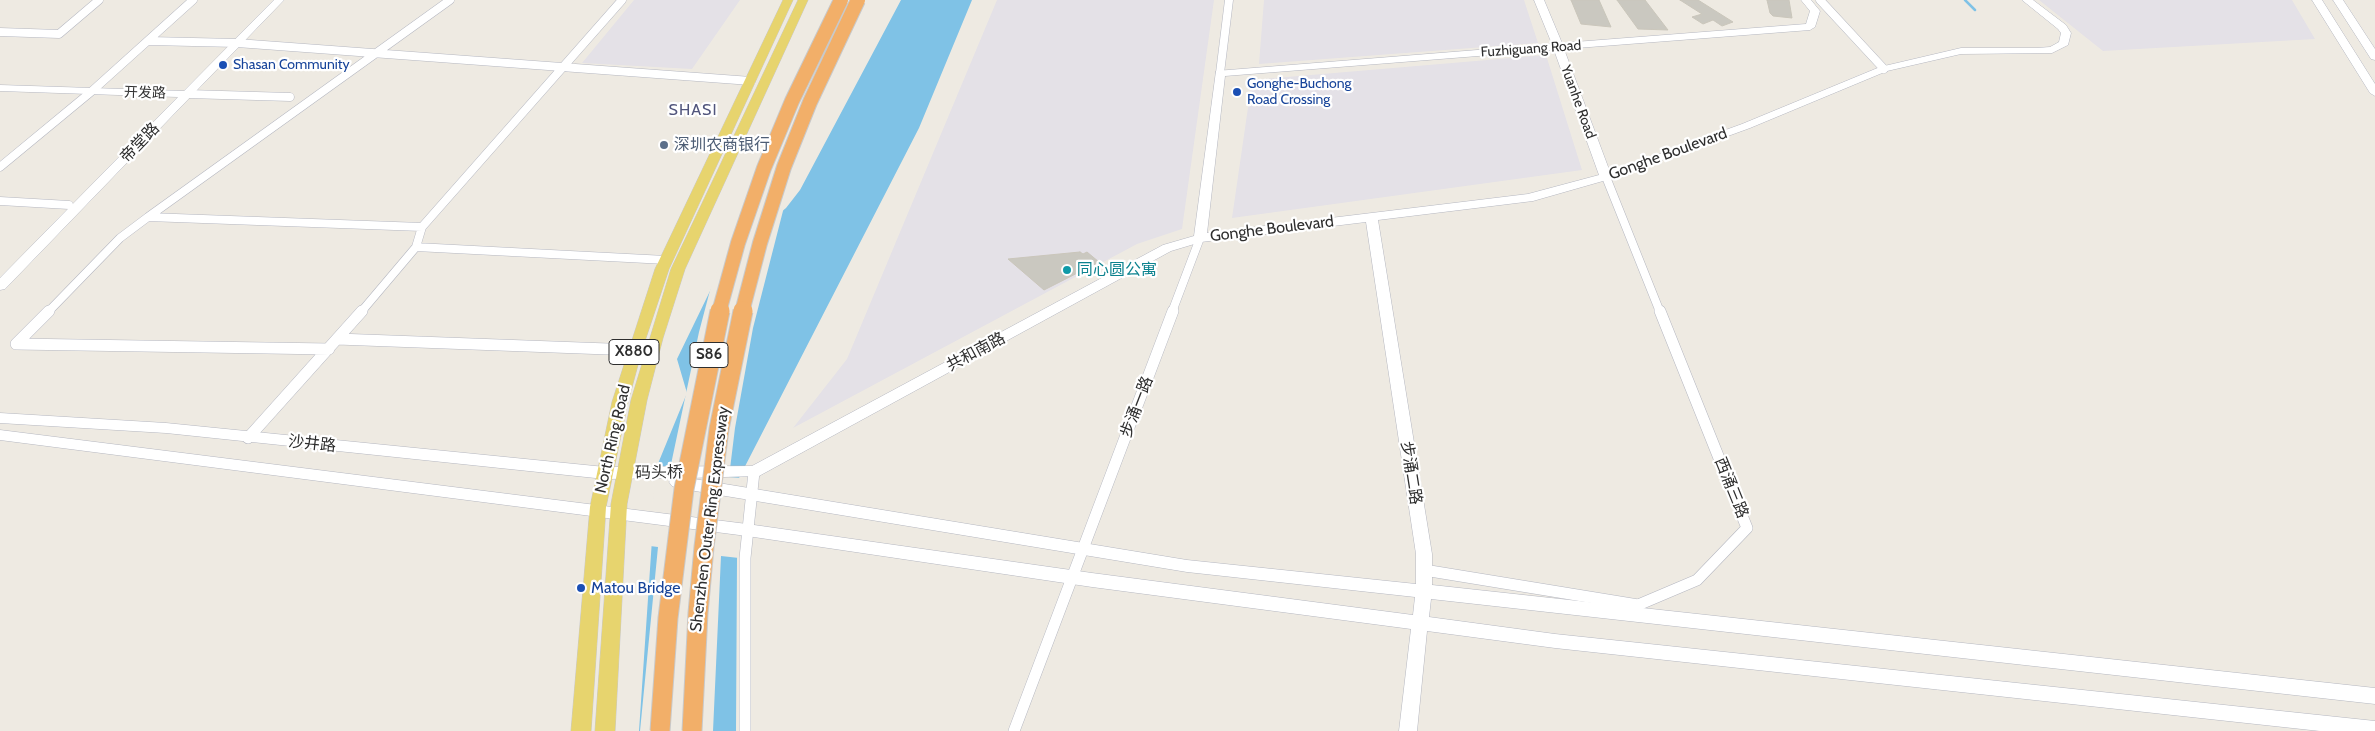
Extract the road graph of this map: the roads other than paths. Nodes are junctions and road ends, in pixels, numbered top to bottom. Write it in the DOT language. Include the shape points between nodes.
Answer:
graph roads {
  1 [pos="99,0"];
  2 [pos="193,0"];
  3 [pos="270,0"];
  4 [pos="278,0"];
  5 [pos="450,0"];
  6 [pos="622,0"];
  7 [pos="788,0"];
  8 [pos="803,0"];
  9 [pos="842,0"];
  10 [pos="858,0"];
  11 [pos="1229,0"];
  12 [pos="1539,0"];
  13 [pos="1806,0"];
  14 [pos="1820,0"];
  15 [pos="2028,0"];
  16 [pos="2317,0"];
  17 [pos="2338,0"];
  18 [pos="0,32"];
  19 [pos="149,41"];
  20 [pos="232,43"];
  21 [pos="1558,47"];
  22 [pos="374,53"];
  23 [pos="2375,57"];
  24 [pos="562,67"];
  25 [pos="1884,69"];
  26 [pos="1220,73"];
  27 [pos="751,81"];
  28 [pos="0,88"];
  29 [pos="92,91"];
  30 [pos="2375,93"];
  31 [pos="183,94"];
  32 [pos="290,97"];
  33 [pos="0,167"];
  34 [pos="1606,177"];
  35 [pos="0,201"];
  36 [pos="69,205"];
  37 [pos="148,217"];
  38 [pos="1371,217"];
  39 [pos="422,227"];
  40 [pos="1200,238"];
  41 [pos="416,246"];
  42 [pos="666,260"];
  43 [pos="0,275"];
  44 [pos="0,286"];
  45 [pos="337,340"];
  46 [pos="329,349"];
  47 [pos="635,350"];
  48 [pos="0,418"];
  49 [pos="0,435"];
  50 [pos="248,438"];
  51 [pos="754,472"];
  52 [pos="605,473"];
  53 [pos="624,474"];
  54 [pos="750,494"];
  55 [pos="598,510"];
  56 [pos="618,513"];
  57 [pos="747,530"];
  58 [pos="1083,549"];
  59 [pos="1424,570"];
  60 [pos="1072,577"];
  61 [pos="1423,591"];
  62 [pos="1420,623"];
  63 [pos="2375,696"];
  64 [pos="2375,729"];
  65 [pos="581,731"];
  66 [pos="605,731"];
  67 [pos="660,731"];
  68 [pos="692,731"];
  69 [pos="745,731"];
  70 [pos="1014,731"];
  71 [pos="1408,731"];
  1 -- 18 [label="street" via="59,34"];
  2 -- 19 [label="street"];
  3 -- 20 [label="street, 帝堂路"];
  4 -- 20 [label="street, 帝堂路"];
  5 -- 22 [label="street"];
  6 -- 24 [label="street"];
  7 -- 27 [label="main road, North Ring Road / X880"];
  8 -- 53 [label="main road, North Ring Road / X880" via="678,269 639,400"];
  9 -- 67 [label="highway, Shenzhen Outer Ring Expressway / S86, bridge" via="792,101 764,168 738,243 714,331 681,507 668,618"];
  10 -- 68 [label="highway, Shenzhen Outer Ring Expressway / S86, bridge" via="810,102 784,167 738,329 719,429 704,547"];
  11 -- 26 [label="street"];
  12 -- 21 [label="street, Yuanhe Road"];
  13 -- 21 [label="street, Fuzhiguang Road" via="1815,11 1810,27"];
  14 -- 25 [label="street"];
  15 -- 25 [label="street, Gonghe Boulevard" via="2062,27 2066,33 2064,43 2052,50 1962,51"];
  16 -- 30 [label="street"];
  17 -- 23 [label="street"];
  19 -- 20 [label="street"];
  19 -- 29 [label="street"];
  20 -- 22 [label="street"];
  20 -- 31 [label="street, 帝堂路"];
  21 -- 26 [label="street, Fuzhiguang Road"];
  21 -- 34 [label="street, Yuanhe Road"];
  22 -- 24 [label="street"];
  22 -- 37 [label="street"];
  24 -- 27 [label="street"];
  24 -- 39 [label="street"];
  25 -- 34 [label="street, Gonghe Boulevard" via="1746,126"];
  26 -- 40 [label="street, 步涌一路"];
  27 -- 42 [label="main road, North Ring Road / X880"];
  28 -- 29 [label="street, 开发路"];
  29 -- 31 [label="street, 开发路"];
  29 -- 33 [label="street"];
  31 -- 32 [label="street, 开发路"];
  31 -- 36 [label="street, 帝堂路"];
  31 -- 44 [label="street, 帝堂路"];
  34 -- 38 [label="street, Gonghe Boulevard" via="1529,198"];
  34 -- 59 [label="street, 西涌三路" via="1747,528 1697,580 1638,605"];
  35 -- 36 [label="street"];
  36 -- 43 [label="street, 帝堂路"];
  37 -- 39 [label="street"];
  37 -- 46 [label="street" via="120,238 16,344"];
  38 -- 40 [label="street, Gonghe Boulevard"];
  38 -- 59 [label="street, 步涌二路"];
  39 -- 41 [label="street"];
  40 -- 51 [label="street, 共和南路" via="1167,248"];
  40 -- 58 [label="street, 步涌一路"];
  41 -- 42 [label="street"];
  41 -- 45 [label="street"];
  42 -- 47 [label="main road, North Ring Road / X880"];
  45 -- 46 [label="street"];
  45 -- 47 [label="street"];
  46 -- 50 [label="street"];
  47 -- 52 [label="main road, North Ring Road / X880"];
  48 -- 50 [label="street, 沙井路" via="166,428"];
  49 -- 55 [label="street"];
  50 -- 52 [label="street, 沙井路"];
  51 -- 53 [label="street, 码头桥, bridge"];
  51 -- 54 [label="street"];
  52 -- 53 [label="street, 沙井路"];
  52 -- 55 [label="main road, North Ring Road / X880"];
  53 -- 54 [label="street, bridge"];
  53 -- 56 [label="main road, North Ring Road / X880"];
  54 -- 57 [label="street"];
  54 -- 58 [label="street"];
  55 -- 56 [label="street"];
  55 -- 65 [label="main road, North Ring Road / X880"];
  56 -- 57 [label="street, bridge"];
  56 -- 66 [label="main road, North Ring Road / X880"];
  57 -- 60 [label="street"];
  57 -- 69 [label="street"];
  58 -- 60 [label="street, 步涌一路"];
  58 -- 61 [label="street" via="1187,566"];
  59 -- 61 [label="street, 步涌二路"];
  60 -- 62 [label="street"];
  60 -- 70 [label="street, 步涌一路"];
  61 -- 62 [label="street, 步涌二路"];
  61 -- 63 [label="street"];
  62 -- 64 [label="street" via="1555,641"];
  62 -- 71 [label="street, 步涌二路"];
}
